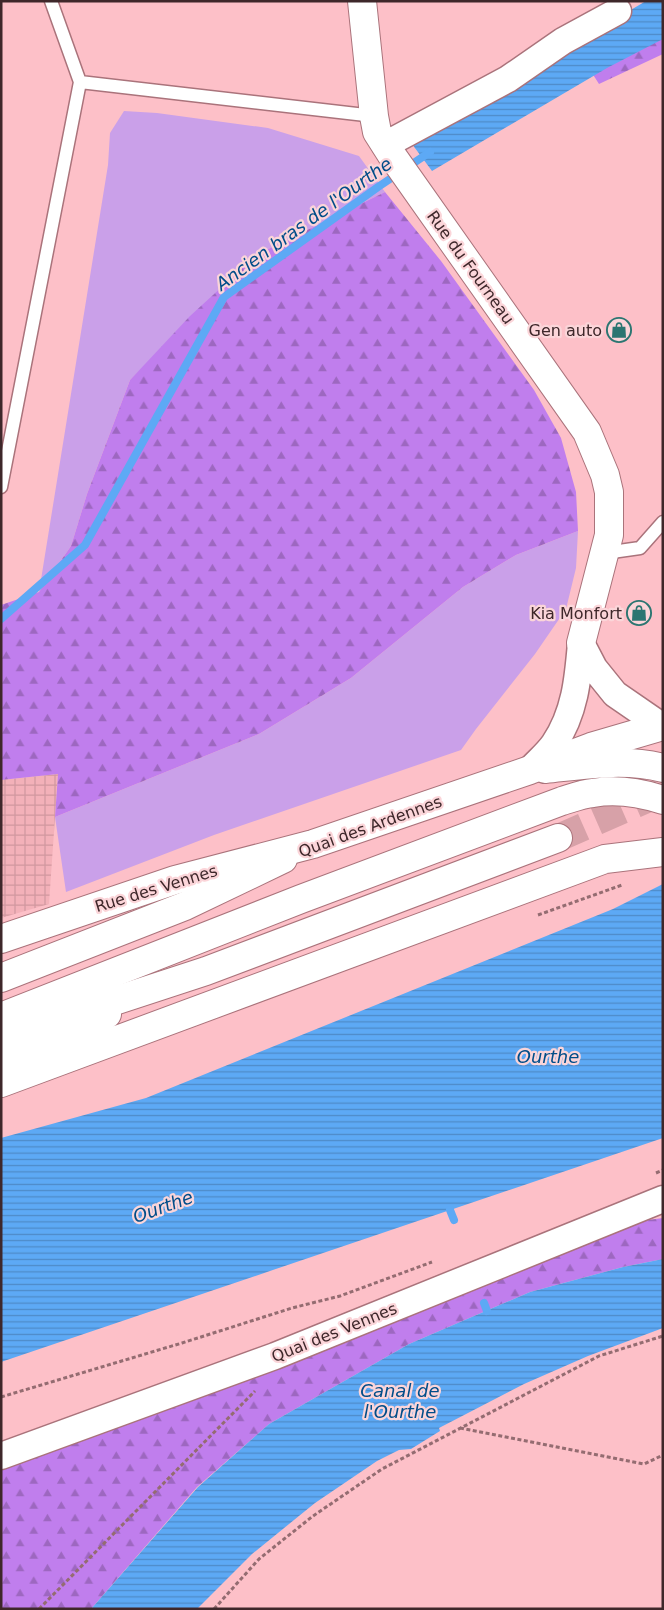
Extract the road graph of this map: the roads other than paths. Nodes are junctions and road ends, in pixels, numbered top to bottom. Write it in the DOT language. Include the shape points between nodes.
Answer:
graph roads {
  1 [pos="51,1"];
  2 [pos="368,2"];
  3 [pos="618,11"];
  4 [pos="80,82"];
  5 [pos="374,116"];
  6 [pos="388,149"];
  7 [pos="1,487"];
  8 [pos="663,522"];
  9 [pos="606,553"];
  10 [pos="581,642"];
  11 [pos="662,727"];
  12 [pos="663,768"];
  13 [pos="530,770"];
  14 [pos="663,800"];
  15 [pos="558,838"];
  16 [pos="313,844"];
  17 [pos="663,852"];
  18 [pos="1,939"];
  19 [pos="206,970"];
  20 [pos="1,978"];
  21 [pos="1,1017"];
  22 [pos="1,1038"];
  23 [pos="1,1060"];
  24 [pos="1,1083"];
  25 [pos="663,1200"];
  26 [pos="1,1456"];
  1 -- 4 [label="lane"];
  2 -- 5 [label="main road, Rue du Fourneau"];
  3 -- 6 [label="street" via="563,41 508,79"];
  4 -- 5 [label="lane"];
  4 -- 7 [label="lane"];
  5 -- 6 [label="main road, Rue du Fourneau" via="378,132"];
  6 -- 9 [label="main road, Rue du Fourneau" via="588,432 608,492"];
  8 -- 9 [label="lane" via="640,548"];
  9 -- 10 [label="main road, Rue du Fourneau"];
  10 -- 11 [label="street" via="594,668 616,694"];
  10 -- 13 [label="street, Rue du Fourneau" via="578,679 568,719 553,746"];
  11 -- 13 [label="main road, Quai des Ardennes"];
  12 -- 13 [label="main road" via="606,763"];
  13 -- 16 [label="main road, Quai des Ardennes"];
  14 -- 21 [label="main road" via="623,792 592,793 562,800"];
  15 -- 19 [label="main road"];
  16 -- 18 [label="main road, Rue des Vennes" via="175,880"];
  16 -- 20 [label="main road, Quai des Ardennes" via="185,906"];
  17 -- 24 [label="main road" via="605,859"];
  19 -- 22 [label="main road"];
  19 -- 23 [label="main road"];
  25 -- 26 [label="street, Quai des Vennes" via="214,1379"];
}
